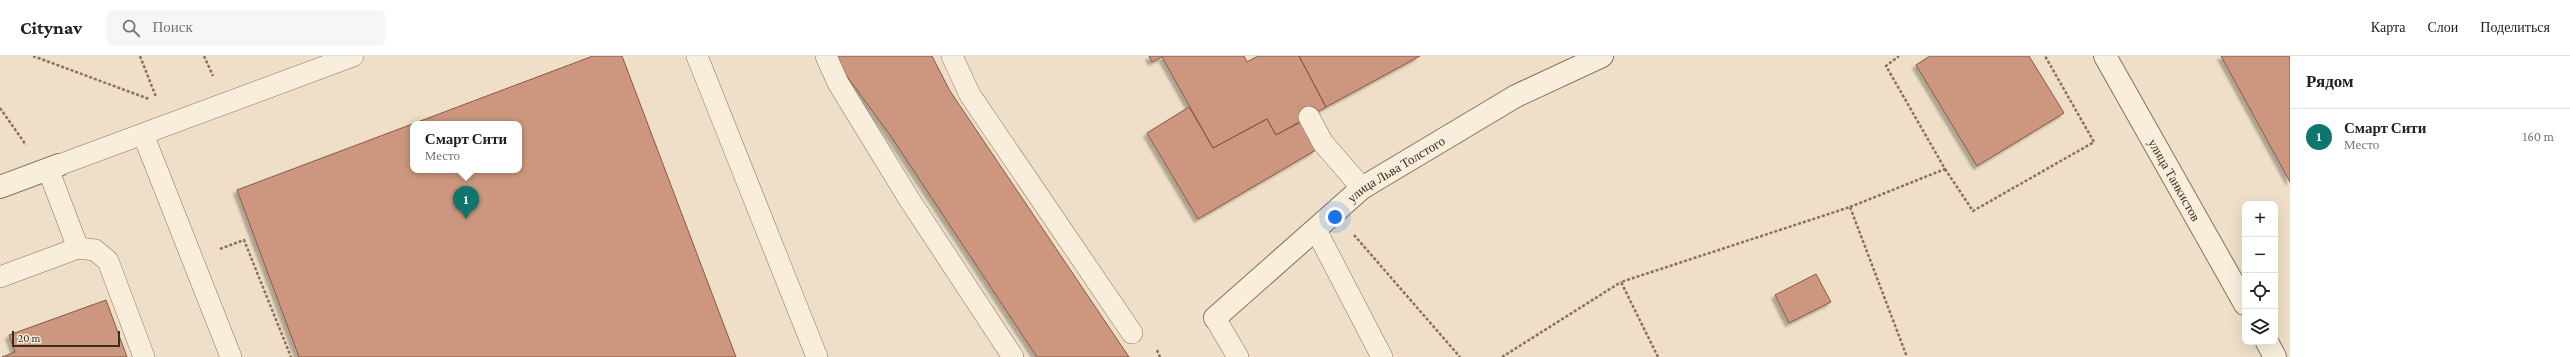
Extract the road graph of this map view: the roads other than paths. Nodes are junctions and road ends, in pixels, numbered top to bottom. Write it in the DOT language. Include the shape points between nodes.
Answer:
graph roads {
  1 [pos="353,56"];
  2 [pos="697,56"];
  3 [pos="826,56"];
  4 [pos="952,56"];
  5 [pos="1602,56"];
  6 [pos="2105,56"];
  7 [pos="1309,117"];
  8 [pos="142,134"];
  9 [pos="54,167"];
  10 [pos="0,187"];
  11 [pos="1362,188"];
  12 [pos="1316,230"];
  13 [pos="78,248"];
  14 [pos="0,277"];
  15 [pos="2242,299"];
  16 [pos="1215,318"];
  17 [pos="1132,333"];
  18 [pos="2269,345"];
  19 [pos="144,357"];
  20 [pos="231,357"];
  21 [pos="817,357"];
  22 [pos="1013,357"];
  23 [pos="1238,357"];
  24 [pos="1382,357"];
  25 [pos="2275,357"];
  1 -- 8 [label="lane"];
  2 -- 21 [label="lane"];
  3 -- 22 [label="lane" via="838,83 909,199"];
  4 -- 17 [label="lane" via="970,95"];
  5 -- 11 [label="street, улица Льва Толстого" via="1516,96"];
  6 -- 15 [label="street, улица Танкистов"];
  7 -- 11 [label="lane" via="1323,143"];
  8 -- 9 [label="lane"];
  8 -- 20 [label="lane"];
  9 -- 10 [label="street"];
  9 -- 13 [label="lane"];
  11 -- 12 [label="street, улица Льва Толстого"];
  12 -- 16 [label="street, улица Льва Толстого"];
  12 -- 24 [label="lane"];
  13 -- 14 [label="lane"];
  13 -- 19 [label="lane" via="95,250 108,261"];
  16 -- 23 [label="lane"];
  18 -- 25 [label="street"];
}
